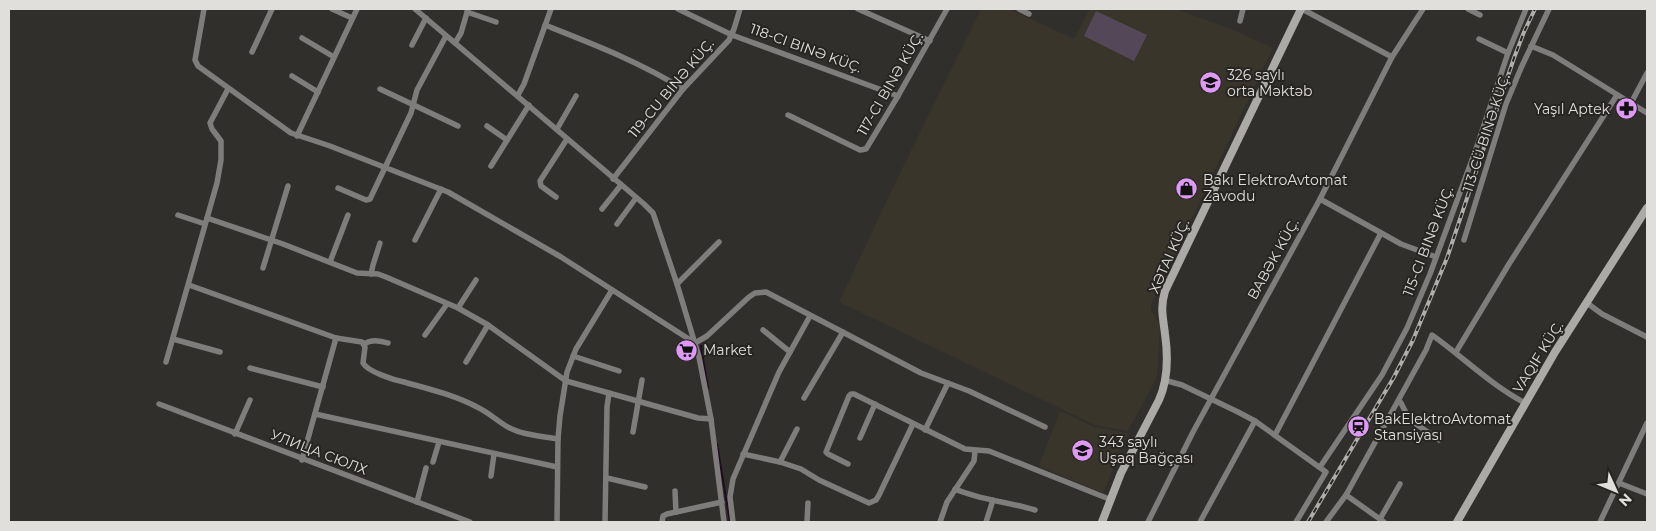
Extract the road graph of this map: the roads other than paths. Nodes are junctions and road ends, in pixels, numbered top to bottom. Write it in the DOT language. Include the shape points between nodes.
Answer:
graph roads {
  1 [pos="204,9"];
  2 [pos="272,9"];
  3 [pos="332,9"];
  4 [pos="357,9"];
  5 [pos="416,9"];
  6 [pos="551,9"];
  7 [pos="678,9"];
  8 [pos="740,9"];
  9 [pos="858,9"];
  10 [pos="947,9"];
  11 [pos="1019,9"];
  12 [pos="1243,9"];
  13 [pos="1301,9"];
  14 [pos="1423,9"];
  15 [pos="1468,9"];
  16 [pos="1526,9"];
  17 [pos="1549,9"];
  18 [pos="468,10"];
  19 [pos="866,10"];
  20 [pos="1029,14"];
  21 [pos="1480,15"];
  22 [pos="352,18"];
  23 [pos="426,18"];
  24 [pos="1240,21"];
  25 [pos="496,22"];
  26 [pos="545,25"];
  27 [pos="732,35"];
  28 [pos="446,36"];
  29 [pos="302,38"];
  30 [pos="1479,39"];
  31 [pos="930,41"];
  32 [pos="455,43"];
  33 [pos="412,45"];
  34 [pos="1531,46"];
  35 [pos="252,52"];
  36 [pos="1508,52"];
  37 [pos="1392,56"];
  38 [pos="334,57"];
  39 [pos="1647,73"];
  40 [pos="292,76"];
  41 [pos="228,89"];
  42 [pos="380,89"];
  43 [pos="683,89"];
  44 [pos="318,92"];
  45 [pos="518,95"];
  46 [pos="1617,95"];
  47 [pos="576,96"];
  48 [pos="898,96"];
  49 [pos="1631,103"];
  50 [pos="413,104"];
  51 [pos="528,105"];
  52 [pos="1647,113"];
  53 [pos="788,114"];
  54 [pos="458,126"];
  55 [pos="487,126"];
  56 [pos="557,129"];
  57 [pos="297,136"];
  58 [pos="567,139"];
  59 [pos="507,140"];
  60 [pos="491,166"];
  61 [pos="385,168"];
  62 [pos="613,179"];
  63 [pos="620,185"];
  64 [pos="288,186"];
  65 [pos="338,188"];
  66 [pos="441,189"];
  67 [pos="556,197"];
  68 [pos="636,198"];
  69 [pos="1320,199"];
  70 [pos="1647,208"];
  71 [pos="602,209"];
  72 [pos="178,215"];
  73 [pos="348,215"];
  74 [pos="206,221"];
  75 [pos="617,224"];
  76 [pos="1381,233"];
  77 [pos="272,240"];
  78 [pos="415,240"];
  79 [pos="1464,240"];
  80 [pos="719,242"];
  81 [pos="380,243"];
  82 [pos="1436,257"];
  83 [pos="330,262"];
  84 [pos="263,268"];
  85 [pos="371,274"];
  86 [pos="476,280"];
  87 [pos="677,284"];
  88 [pos="189,285"];
  89 [pos="612,290"];
  90 [pos="448,304"];
  91 [pos="1587,304"];
  92 [pos="458,308"];
  93 [pos="810,316"];
  94 [pos="488,325"];
  95 [pos="763,330"];
  96 [pos="843,332"];
  97 [pos="425,335"];
  98 [pos="1647,337"];
  99 [pos="336,338"];
  100 [pos="173,339"];
  101 [pos="388,343"];
  102 [pos="695,343"];
  103 [pos="364,344"];
  104 [pos="220,352"];
  105 [pos="790,352"];
  106 [pos="1456,352"];
  107 [pos="573,356"];
  108 [pos="166,362"];
  109 [pos="466,362"];
  110 [pos="250,368"];
  111 [pos="619,372"];
  112 [pos="642,380"];
  113 [pos="1164,380"];
  114 [pos="566,381"];
  115 [pos="948,383"];
  116 [pos="323,387"];
  117 [pos="609,394"];
  118 [pos="804,398"];
  119 [pos="1211,399"];
  120 [pos="250,400"];
  121 [pos="1398,401"];
  122 [pos="638,402"];
  123 [pos="1525,403"];
  124 [pos="159,404"];
  125 [pos="875,404"];
  126 [pos="315,414"];
  127 [pos="711,418"];
  128 [pos="1255,422"];
  129 [pos="1647,423"];
  130 [pos="913,424"];
  131 [pos="1045,427"];
  132 [pos="797,429"];
  133 [pos="925,430"];
  134 [pos="634,432"];
  135 [pos="235,434"];
  136 [pos="1275,435"];
  137 [pos="558,438"];
  138 [pos="860,438"];
  139 [pos="1439,440"];
  140 [pos="439,442"];
  141 [pos="975,451"];
  142 [pos="494,454"];
  143 [pos="743,454"];
  144 [pos="302,460"];
  145 [pos="433,462"];
  146 [pos="780,462"];
  147 [pos="848,464"];
  148 [pos="557,467"];
  149 [pos="1320,467"];
  150 [pos="426,468"];
  151 [pos="491,476"];
  152 [pos="607,478"];
  153 [pos="1619,483"];
  154 [pos="1400,484"];
  155 [pos="645,487"];
  156 [pos="955,488"];
  157 [pos="676,491"];
  158 [pos="1346,494"];
  159 [pos="1647,494"];
  160 [pos="1110,499"];
  161 [pos="993,500"];
  162 [pos="417,502"];
  163 [pos="722,502"];
  164 [pos="808,503"];
  165 [pos="1035,510"];
  166 [pos="676,512"];
  167 [pos="1382,521"];
  168 [pos="470,522"];
  169 [pos="557,522"];
  170 [pos="605,522"];
  171 [pos="662,522"];
  172 [pos="724,522"];
  173 [pos="733,522"];
  174 [pos="807,522"];
  175 [pos="940,522"];
  176 [pos="986,522"];
  177 [pos="1102,522"];
  178 [pos="1148,522"];
  179 [pos="1200,522"];
  180 [pos="1296,522"];
  181 [pos="1326,522"];
  182 [pos="1457,522"];
  183 [pos="1600,522"];
  1 -- 41 [label="street" via="196,62 200,69"];
  2 -- 35 [label="street"];
  3 -- 22 [label="street"];
  4 -- 22 [label="street"];
  5 -- 23 [label="street"];
  6 -- 26 [label="street"];
  7 -- 27 [label="street, 118-CI BINƏ KÜÇ."];
  8 -- 27 [label="street, 119-CU BINƏ KÜÇ."];
  9 -- 19 [label="street"];
  10 -- 31 [label="street, 117-CI BINƏ KÜÇ."];
  11 -- 20 [label="street"];
  12 -- 24 [label="street"];
  13 -- 37 [label="street"];
  13 -- 113 [label="street, XƏTAI KÜÇ." via="1165,291 1161,306 1166,348"];
  14 -- 37 [label="street, BABƏK KÜÇ."];
  15 -- 21 [label="street"];
  16 -- 36 [label="street, 115-CI BINƏ KÜÇ."];
  17 -- 34 [label="street, 113-CÜ BINƏ KÜÇ."];
  18 -- 25 [label="street"];
  18 -- 32 [label="street"];
  19 -- 31 [label="street"];
  22 -- 38 [label="street"];
  23 -- 28 [label="street"];
  23 -- 33 [label="street"];
  26 -- 43 [label="street" via="633,61"];
  26 -- 45 [label="street"];
  27 -- 43 [label="street, 119-CU BINƏ KÜÇ."];
  27 -- 48 [label="street, 118-CI BINƏ KÜÇ."];
  28 -- 32 [label="street"];
  28 -- 50 [label="street" via="417,90"];
  29 -- 38 [label="street"];
  30 -- 36 [label="street"];
  31 -- 48 [label="street, 117-CI BINƏ KÜÇ."];
  32 -- 45 [label="street"];
  34 -- 46 [label="street" via="1553,55"];
  34 -- 79 [label="street, 113-CÜ BINƏ KÜÇ." via="1506,104"];
  36 -- 82 [label="street, 115-CI BINƏ KÜÇ."];
  37 -- 69 [label="street, BABƏK KÜÇ."];
  38 -- 44 [label="street"];
  39 -- 49 [label="street"];
  40 -- 44 [label="street"];
  41 -- 57 [label="street"];
  41 -- 74 [label="street" via="210,123 221,141 221,160"];
  42 -- 50 [label="street"];
  43 -- 62 [label="street, 119-CU BINƏ KÜÇ."];
  44 -- 57 [label="street"];
  45 -- 51 [label="street"];
  46 -- 49 [label="street"];
  46 -- 106 [label="street"];
  47 -- 56 [label="street"];
  48 -- 53 [label="street, 117-CI BINƏ KÜÇ." via="869,146 863,150"];
  49 -- 52 [label="street"];
  50 -- 54 [label="street"];
  50 -- 61 [label="street"];
  51 -- 56 [label="street"];
  51 -- 59 [label="street"];
  55 -- 59 [label="street"];
  56 -- 58 [label="street"];
  57 -- 61 [label="street"];
  58 -- 62 [label="street"];
  58 -- 67 [label="street" via="540,181 541,186"];
  59 -- 60 [label="street"];
  61 -- 65 [label="street" via="370,200"];
  61 -- 66 [label="street"];
  62 -- 63 [label="street"];
  63 -- 68 [label="street"];
  63 -- 71 [label="street"];
  64 -- 77 [label="street"];
  66 -- 78 [label="street"];
  66 -- 89 [label="street"];
  68 -- 75 [label="street"];
  68 -- 87 [label="street" via="652,214"];
  69 -- 76 [label="street"];
  69 -- 119 [label="street, BABƏK KÜÇ."];
  70 -- 91 [label="street, VAQIF KÜÇ."];
  72 -- 74 [label="street"];
  73 -- 83 [label="street"];
  74 -- 77 [label="street"];
  74 -- 88 [label="street"];
  76 -- 82 [label="street"];
  76 -- 136 [label="street"];
  77 -- 83 [label="street"];
  77 -- 84 [label="street"];
  80 -- 87 [label="street"];
  81 -- 85 [label="street"];
  82 -- 149 [label="street, 115-CI BINƏ KÜÇ." via="1392,359"];
  83 -- 85 [label="street" via="357,273"];
  85 -- 90 [label="street" via="393,279"];
  86 -- 92 [label="street"];
  87 -- 102 [label="street"];
  88 -- 99 [label="street"];
  88 -- 100 [label="street"];
  89 -- 102 [label="street"];
  89 -- 107 [label="street"];
  90 -- 92 [label="street"];
  90 -- 97 [label="street"];
  91 -- 98 [label="street"];
  91 -- 123 [label="street, VAQIF KÜÇ."];
  92 -- 94 [label="street"];
  93 -- 96 [label="street"];
  93 -- 102 [label="street" via="766,292 755,293"];
  93 -- 105 [label="street"];
  94 -- 109 [label="street"];
  94 -- 114 [label="street"];
  95 -- 105 [label="street"];
  96 -- 115 [label="street" via="921,373"];
  96 -- 118 [label="street"];
  99 -- 103 [label="street"];
  99 -- 116 [label="street"];
  100 -- 104 [label="street"];
  100 -- 108 [label="street"];
  101 -- 103 [label="street" via="374,340"];
  102 -- 127 [label="street"];
  103 -- 137 [label="street" via="363,363 372,371 457,398 512,429"];
  105 -- 143 [label="street"];
  106 -- 121 [label="street" via="1432,335"];
  106 -- 123 [label="street"];
  107 -- 111 [label="street"];
  107 -- 114 [label="street"];
  110 -- 116 [label="street"];
  112 -- 122 [label="street"];
  113 -- 119 [label="street"];
  113 -- 160 [label="street, XƏTAI KÜÇ." via="1161,394"];
  114 -- 117 [label="street"];
  114 -- 137 [label="street"];
  115 -- 131 [label="street"];
  115 -- 133 [label="street"];
  116 -- 126 [label="street"];
  117 -- 122 [label="street"];
  117 -- 152 [label="street"];
  119 -- 128 [label="street"];
  119 -- 178 [label="street, BABƏK KÜÇ."];
  120 -- 135 [label="street"];
  121 -- 139 [label="street" via="1409,418"];
  121 -- 158 [label="street"];
  122 -- 127 [label="street" via="698,418"];
  122 -- 134 [label="street"];
  123 -- 182 [label="street, VAQIF KÜÇ."];
  124 -- 135 [label="street, УЛИЦА СЮЛХ"];
  125 -- 130 [label="street"];
  125 -- 138 [label="street"];
  125 -- 147 [label="street" via="854,394 849,396 826,452"];
  126 -- 140 [label="street"];
  126 -- 144 [label="street"];
  127 -- 163 [label="street"];
  128 -- 136 [label="street"];
  128 -- 179 [label="street"];
  129 -- 153 [label="street"];
  130 -- 133 [label="street"];
  130 -- 146 [label="street" via="879,495 872,502 864,502 805,471"];
  132 -- 146 [label="street"];
  133 -- 141 [label="street"];
  135 -- 144 [label="street, УЛИЦА СЮЛХ"];
  136 -- 149 [label="street"];
  137 -- 148 [label="street"];
  140 -- 142 [label="street"];
  140 -- 145 [label="street"];
  141 -- 156 [label="street" via="974,461"];
  141 -- 160 [label="street" via="989,451"];
  142 -- 148 [label="street"];
  142 -- 151 [label="street"];
  143 -- 146 [label="street"];
  143 -- 173 [label="street" via="730,489"];
  144 -- 162 [label="street, УЛИЦА СЮЛХ"];
  148 -- 169 [label="street"];
  149 -- 180 [label="street" via="1326,472"];
  150 -- 162 [label="street"];
  152 -- 155 [label="street"];
  152 -- 170 [label="street"];
  153 -- 159 [label="street"];
  153 -- 183 [label="street"];
  154 -- 167 [label="street"];
  156 -- 161 [label="street"];
  156 -- 175 [label="street"];
  157 -- 166 [label="street"];
  158 -- 167 [label="street"];
  158 -- 181 [label="street"];
  160 -- 177 [label="street, XƏTAI KÜÇ."];
  161 -- 165 [label="street"];
  161 -- 176 [label="street"];
  162 -- 168 [label="street, УЛИЦА СЮЛХ"];
  163 -- 166 [label="street"];
  163 -- 172 [label="street"];
  164 -- 174 [label="street"];
  166 -- 171 [label="street" via="663,516"];
}
